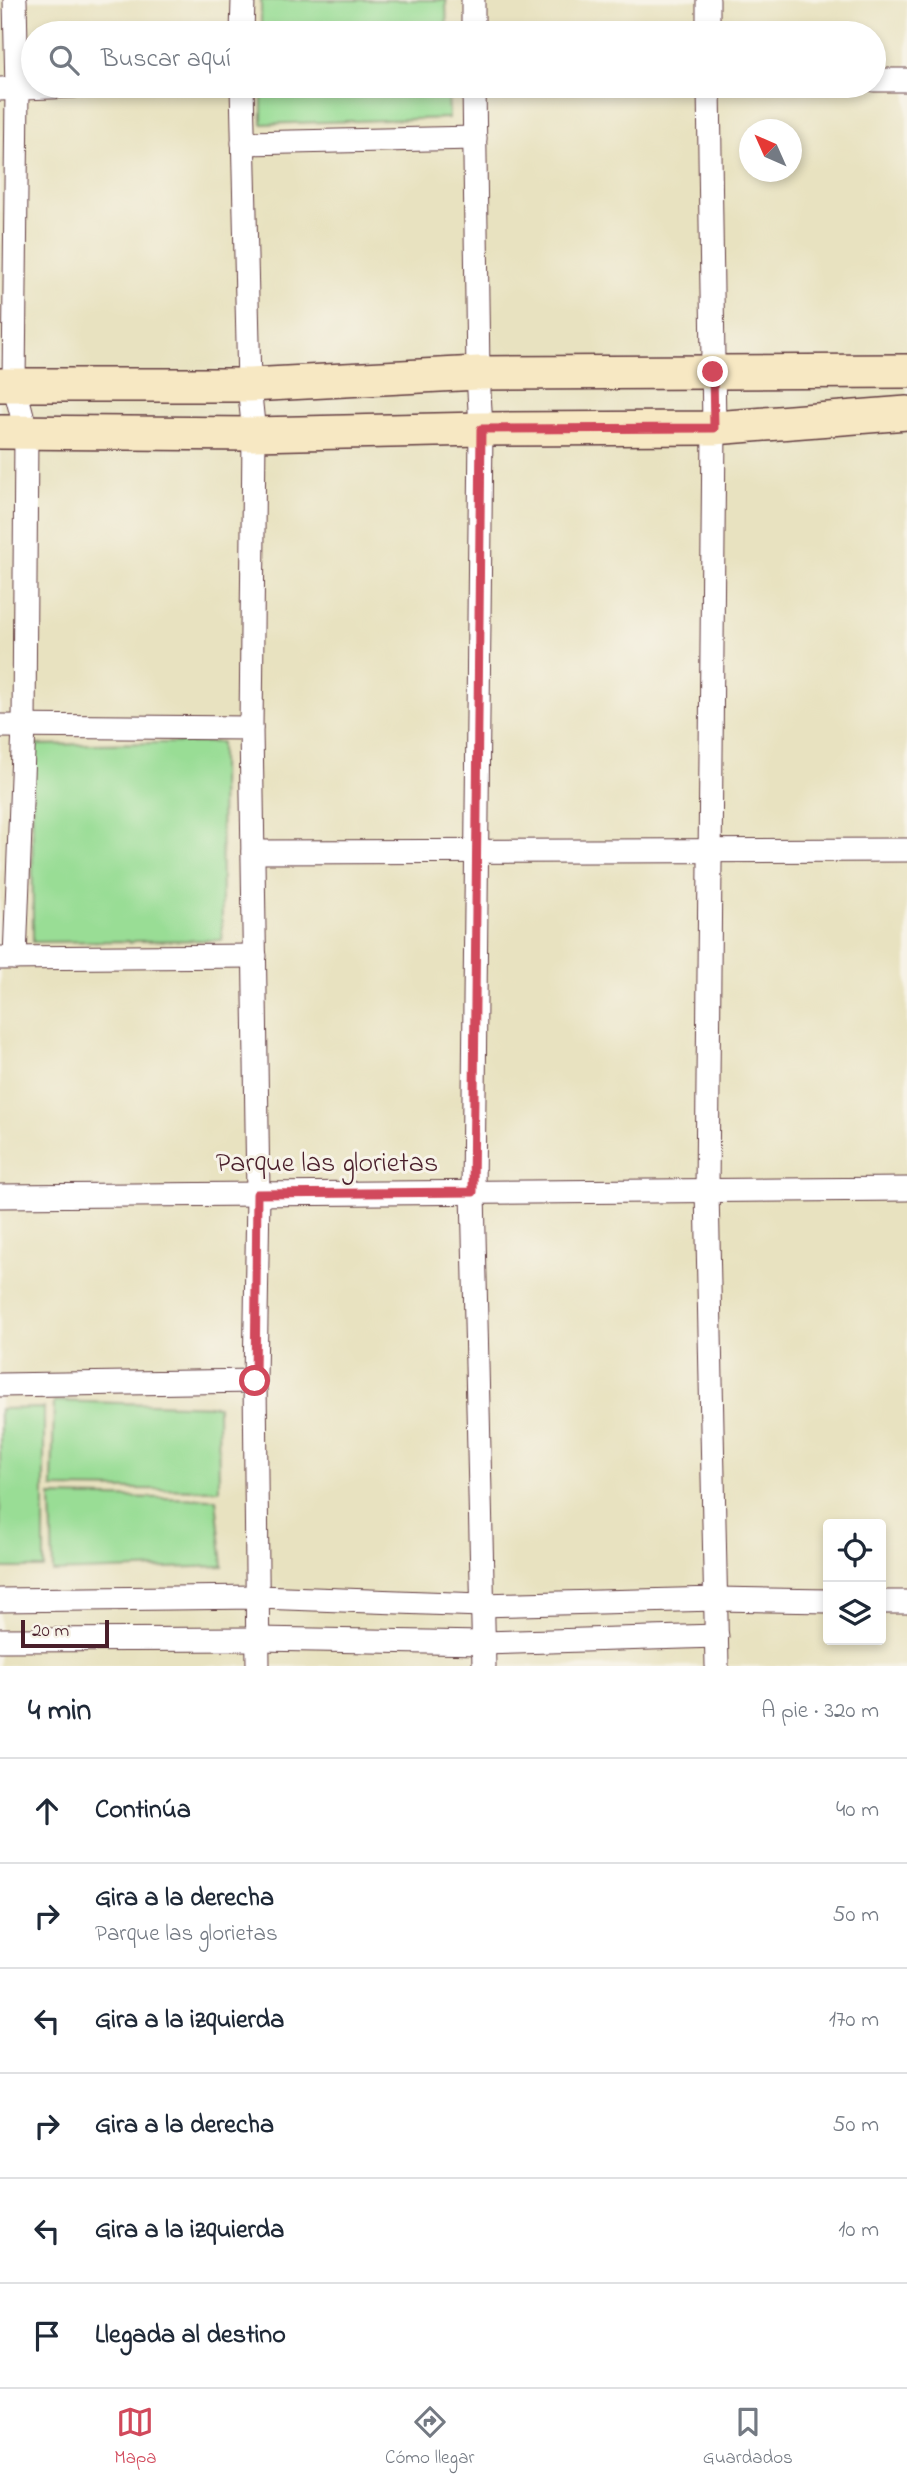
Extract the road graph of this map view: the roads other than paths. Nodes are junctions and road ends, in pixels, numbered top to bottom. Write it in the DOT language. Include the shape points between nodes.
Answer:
graph roads {
  1 [pos="15,0"];
  2 [pos="243,0"];
  3 [pos="472,0"];
  4 [pos="708,0"];
  5 [pos="242,21"];
  6 [pos="473,21"];
  7 [pos="708,21"];
  8 [pos="886,79"];
  9 [pos="907,80"];
  10 [pos="9,89"];
  11 [pos="242,98"];
  12 [pos="474,98"];
  13 [pos="709,98"];
  14 [pos="475,138"];
  15 [pos="243,143"];
  16 [pos="907,371"];
  17 [pos="713,372"];
  18 [pos="478,373"];
  19 [pos="7,384"];
  20 [pos="249,386"];
  21 [pos="907,413"];
  22 [pos="714,428"];
  23 [pos="481,429"];
  24 [pos="13,431"];
  25 [pos="254,435"];
  26 [pos="24,725"];
  27 [pos="0,726"];
  28 [pos="251,727"];
  29 [pos="709,850"];
  30 [pos="907,850"];
  31 [pos="253,852"];
  32 [pos="475,852"];
  33 [pos="254,956"];
  34 [pos="8,958"];
  35 [pos="907,1189"];
  36 [pos="707,1190"];
  37 [pos="473,1192"];
  38 [pos="257,1194"];
  39 [pos="0,1196"];
  40 [pos="255,1381"];
  41 [pos="0,1385"];
  42 [pos="258,1597"];
  43 [pos="717,1599"];
  44 [pos="0,1600"];
  45 [pos="823,1601"];
  46 [pos="886,1602"];
  47 [pos="907,1602"];
  48 [pos="482,1605"];
  49 [pos="717,1636"];
  50 [pos="258,1639"];
  51 [pos="0,1640"];
  52 [pos="483,1643"];
  53 [pos="258,1666"];
  54 [pos="484,1666"];
  55 [pos="717,1666"];
  1 -- 10 [label="street"];
  2 -- 5 [label="street"];
  3 -- 6 [label="street"];
  4 -- 7 [label="street"];
  8 -- 9 [label="street"];
  10 -- 19 [label="street"];
  11 -- 15 [label="street"];
  12 -- 14 [label="street"];
  13 -- 17 [label="street"];
  14 -- 15 [label="street"];
  14 -- 18 [label="street"];
  15 -- 20 [label="street"];
  16 -- 17 [label="street"];
  17 -- 18 [label="street"];
  17 -- 22 [label="street"];
  18 -- 20 [label="street"];
  18 -- 23 [label="street"];
  19 -- 20 [label="street"];
  19 -- 24 [label="street"];
  20 -- 25 [label="street"];
  21 -- 22 [label="street"];
  22 -- 23 [label="street"];
  22 -- 29 [label="street"];
  23 -- 25 [label="street"];
  23 -- 32 [label="street"];
  24 -- 25 [label="street"];
  24 -- 26 [label="street"];
  25 -- 28 [label="street"];
  26 -- 27 [label="street"];
  26 -- 28 [label="street"];
  26 -- 34 [label="street"];
  28 -- 31 [label="street"];
  29 -- 30 [label="street"];
  29 -- 32 [label="street"];
  29 -- 36 [label="street"];
  31 -- 32 [label="street"];
  31 -- 33 [label="street"];
  32 -- 37 [label="street"];
  33 -- 34 [label="street"];
  33 -- 38 [label="street"];
  35 -- 36 [label="street, Parque las glorietas"];
  36 -- 37 [label="street, Parque las glorietas"];
  36 -- 43 [label="street"];
  37 -- 38 [label="street, Parque las glorietas"];
  37 -- 48 [label="street"];
  38 -- 39 [label="street, Parque las glorietas"];
  38 -- 40 [label="street"];
  40 -- 41 [label="street"];
  40 -- 42 [label="street"];
  42 -- 44 [label="street"];
  42 -- 48 [label="street"];
  42 -- 50 [label="street"];
  43 -- 45 [label="street"];
  43 -- 48 [label="street"];
  43 -- 49 [label="street"];
  46 -- 47 [label="street"];
  48 -- 52 [label="street"];
  49 -- 52 [label="street"];
  49 -- 55 [label="street"];
  50 -- 51 [label="street"];
  50 -- 52 [label="street"];
  50 -- 53 [label="street"];
  52 -- 54 [label="street"];
}
